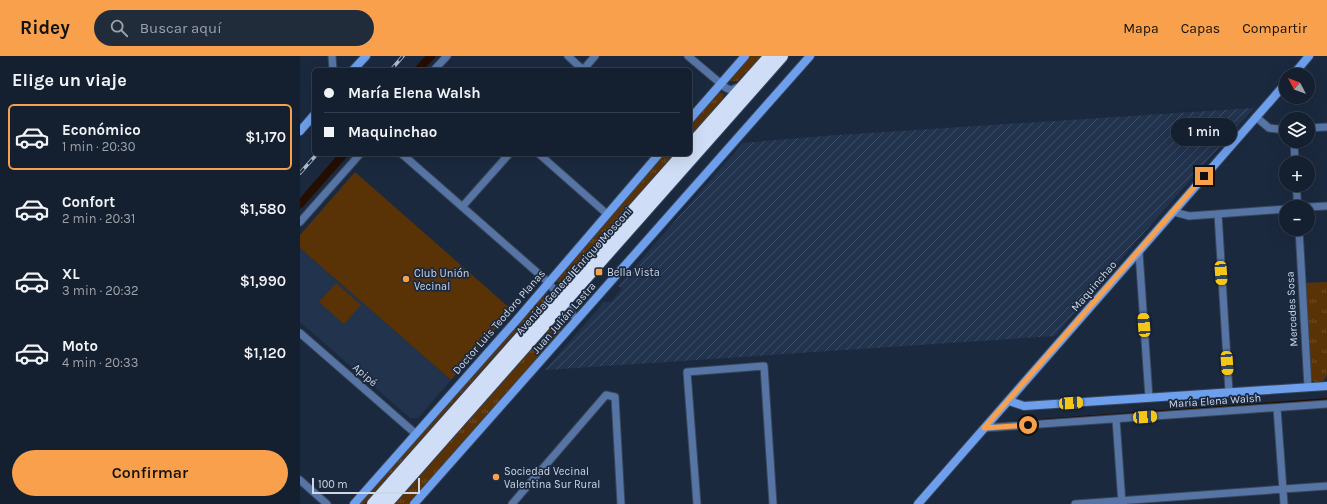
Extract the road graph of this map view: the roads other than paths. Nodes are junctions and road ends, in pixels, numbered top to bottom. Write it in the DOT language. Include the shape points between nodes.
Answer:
graph roads {
  1 [pos="332,56"];
  2 [pos="366,56"];
  3 [pos="446,56"];
  4 [pos="568,56"];
  5 [pos="595,56"];
  6 [pos="688,56"];
  7 [pos="745,56"];
  8 [pos="770,56"];
  9 [pos="782,56"];
  10 [pos="810,56"];
  11 [pos="1309,56"];
  12 [pos="437,67"];
  13 [pos="333,68"];
  14 [pos="356,68"];
  15 [pos="581,68"];
  16 [pos="585,68"];
  17 [pos="1299,68"];
  18 [pos="747,81"];
  19 [pos="720,84"];
  20 [pos="1279,91"];
  21 [pos="312,117"];
  22 [pos="692,117"];
  23 [pos="1256,117"];
  24 [pos="1327,127"];
  25 [pos="1315,128"];
  26 [pos="1279,129"];
  27 [pos="300,131"];
  28 [pos="692,144"];
  29 [pos="692,155"];
  30 [pos="358,156"];
  31 [pos="404,156"];
  32 [pos="507,156"];
  33 [pos="542,156"];
  34 [pos="657,156"];
  35 [pos="681,156"];
  36 [pos="691,156"];
  37 [pos="1327,206"];
  38 [pos="462,207"];
  39 [pos="1315,207"];
  40 [pos="1279,210"];
  41 [pos="1174,212"];
  42 [pos="607,214"];
  43 [pos="1218,214"];
  44 [pos="300,222"];
  45 [pos="1299,236"];
  46 [pos="1139,252"];
  47 [pos="548,282"];
  48 [pos="561,299"];
  49 [pos="577,320"];
  50 [pos="300,333"];
  51 [pos="1326,384"];
  52 [pos="1308,387"];
  53 [pos="1229,392"];
  54 [pos="1149,398"];
  55 [pos="1009,401"];
  56 [pos="1327,404"];
  57 [pos="1277,408"];
  58 [pos="1116,419"];
  59 [pos="984,428"];
  60 [pos="416,434"];
  61 [pos="300,480"];
  62 [pos="1327,486"];
  63 [pos="1283,489"];
  64 [pos="1122,502"];
  65 [pos="327,504"];
  66 [pos="354,504"];
  67 [pos="374,504"];
  68 [pos="386,504"];
  69 [pos="414,504"];
  70 [pos="512,504"];
  71 [pos="621,504"];
  72 [pos="697,504"];
  73 [pos="773,504"];
  74 [pos="918,504"];
  75 [pos="1075,504"];
  76 [pos="1284,504"];
  1 -- 13 [label="street"];
  2 -- 14 [label="street"];
  3 -- 12 [label="street"];
  4 -- 15 [label="street"];
  5 -- 16 [label="street"];
  6 -- 19 [label="street"];
  7 -- 19 [label="street"];
  8 -- 18 [label="highway"];
  9 -- 29 [label="highway, Avenida General Enrique Mosconi"];
  10 -- 49 [label="street, Juan Julián Lastra"];
  11 -- 17 [label="street"];
  18 -- 19 [label="street" via="732,90"];
  18 -- 28 [label="highway"];
  19 -- 22 [label="street"];
  20 -- 23 [label="street, Maquinchao"];
  21 -- 27 [label="street"];
  23 -- 26 [label="street" via="1269,128"];
  23 -- 41 [label="street, Maquinchao"];
  24 -- 25 [label="street"];
  30 -- 44 [label="street"];
  31 -- 38 [label="street"];
  32 -- 38 [label="street"];
  33 -- 42 [label="street"];
  34 -- 42 [label="street, Doctor Luis Teodoro Planas"];
  35 -- 48 [label="highway, Avenida General Enrique Mosconi"];
  36 -- 48 [label="highway, Avenida General Enrique Mosconi"];
  37 -- 39 [label="street"];
  38 -- 47 [label="street"];
  40 -- 43 [label="street"];
  41 -- 43 [label="street" via="1187,216"];
  41 -- 46 [label="street, Maquinchao"];
  42 -- 47 [label="street, Doctor Luis Teodoro Planas"];
  43 -- 53 [label="street"];
  45 -- 52 [label="street, Mercedes Sosa"];
  46 -- 54 [label="street"];
  46 -- 55 [label="street, Maquinchao"];
  47 -- 48 [label="street"];
  47 -- 60 [label="street, Doctor Luis Teodoro Planas"];
  48 -- 49 [label="street"];
  48 -- 67 [label="highway, Avenida General Enrique Mosconi"];
  48 -- 68 [label="highway, Avenida General Enrique Mosconi"];
  49 -- 69 [label="street, Juan Julián Lastra"];
  50 -- 60 [label="street, Apipé"];
  51 -- 52 [label="street, María Elena Walsh"];
  52 -- 53 [label="street, María Elena Walsh"];
  53 -- 54 [label="street, María Elena Walsh"];
  54 -- 55 [label="street, María Elena Walsh" via="1024,406"];
  55 -- 59 [label="street, Maquinchao"];
  56 -- 57 [label="street, María Elena Walsh"];
  57 -- 58 [label="street, María Elena Walsh"];
  57 -- 63 [label="street"];
  58 -- 59 [label="street, María Elena Walsh"];
  58 -- 64 [label="street"];
  59 -- 74 [label="street, Maquinchao"];
  60 -- 66 [label="street, Doctor Luis Teodoro Planas"];
  61 -- 65 [label="street"];
  62 -- 63 [label="street"];
  63 -- 64 [label="street"];
  63 -- 76 [label="street"];
  64 -- 75 [label="street"];
  70 -- 71 [label="street" via="606,395 615,397"];
  72 -- 73 [label="street" via="687,372 764,366"];
}
